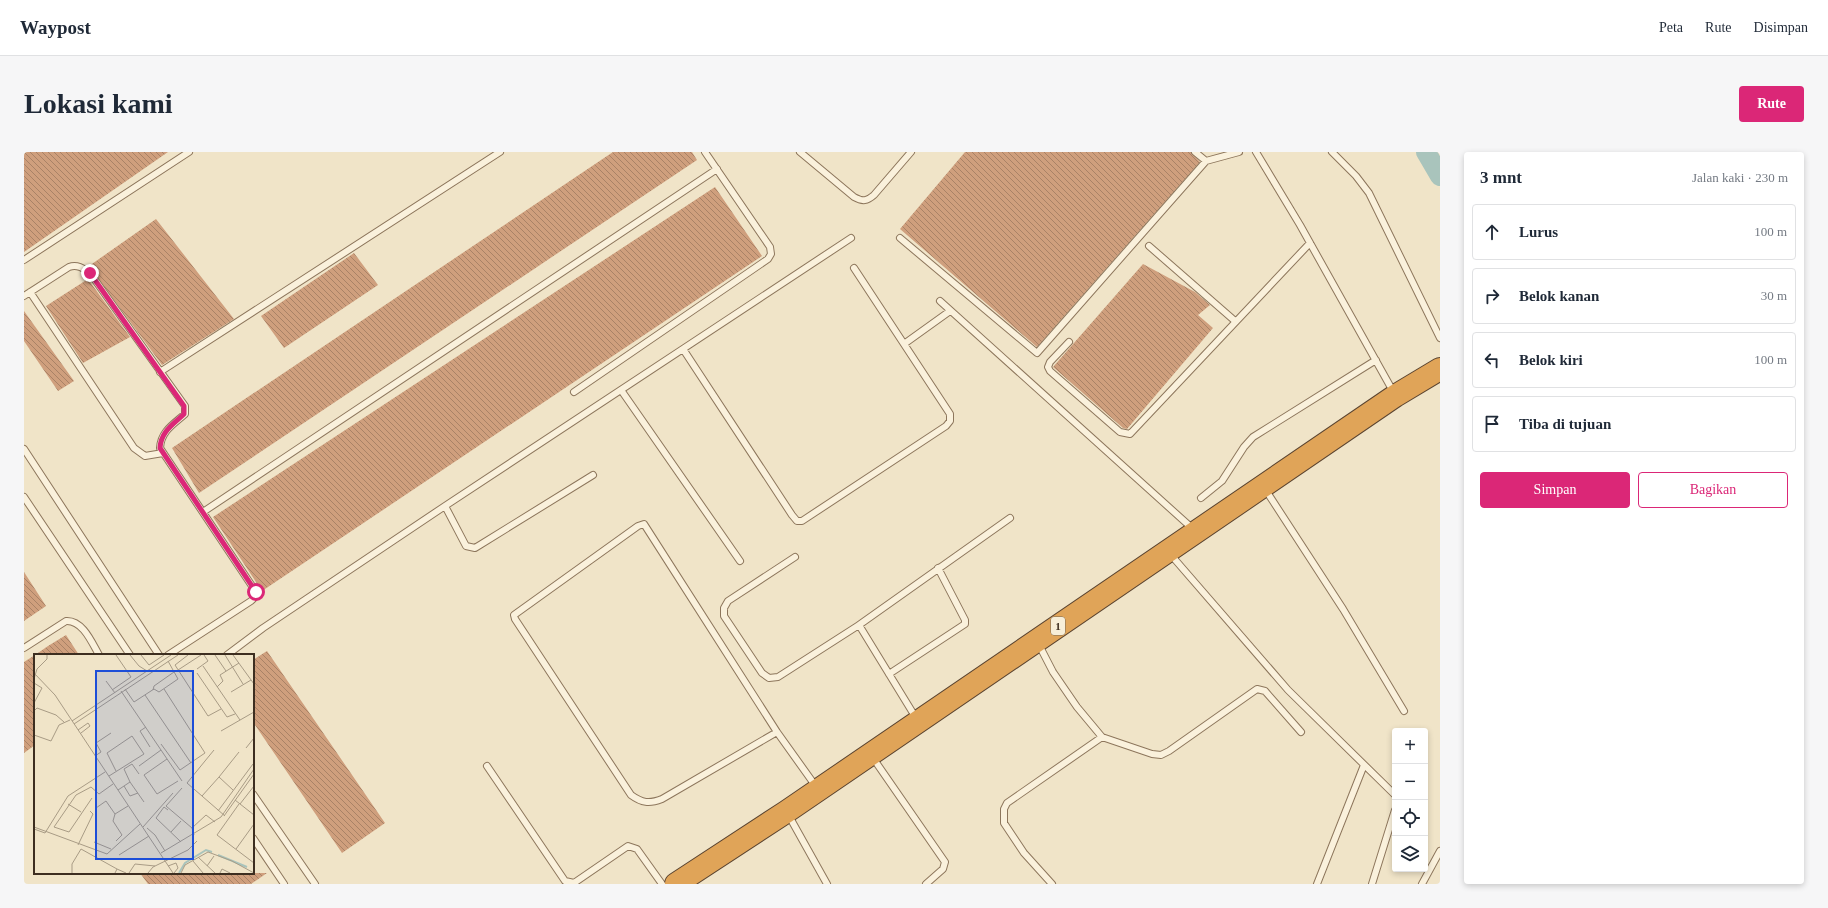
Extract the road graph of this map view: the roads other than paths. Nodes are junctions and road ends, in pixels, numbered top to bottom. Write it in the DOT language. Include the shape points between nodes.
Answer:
graph roads {
  1 [pos="190,152"];
  2 [pos="500,152"];
  3 [pos="705,152"];
  4 [pos="800,152"];
  5 [pos="911,152"];
  6 [pos="1196,152"];
  7 [pos="1239,152"];
  8 [pos="1256,152"];
  9 [pos="1332,152"];
  10 [pos="1206,161"];
  11 [pos="717,169"];
  12 [pos="851,238"];
  13 [pos="900,238"];
  14 [pos="1310,243"];
  15 [pos="1149,246"];
  16 [pos="24,260"];
  17 [pos="854,268"];
  18 [pos="30,292"];
  19 [pos="24,296"];
  20 [pos="940,301"];
  21 [pos="950,310"];
  22 [pos="1235,321"];
  23 [pos="1440,338"];
  24 [pos="1069,342"];
  25 [pos="904,344"];
  26 [pos="683,349"];
  27 [pos="1376,360"];
  28 [pos="1440,369"];
  29 [pos="160,372"];
  30 [pos="621,390"];
  31 [pos="574,392"];
  32 [pos="1395,396"];
  33 [pos="24,449"];
  34 [pos="163,453"];
  35 [pos="593,474"];
  36 [pos="1264,487"];
  37 [pos="24,497"];
  38 [pos="1201,498"];
  39 [pos="445,506"];
  40 [pos="203,512"];
  41 [pos="1010,518"];
  42 [pos="1197,532"];
  43 [pos="1168,552"];
  44 [pos="795,557"];
  45 [pos="740,561"];
  46 [pos="938,568"];
  47 [pos="859,625"];
  48 [pos="24,648"];
  49 [pos="1044,653"];
  50 [pos="98,654"];
  51 [pos="129,654"];
  52 [pos="158,654"];
  53 [pos="170,654"];
  54 [pos="228,654"];
  55 [pos="889,674"];
  56 [pos="1404,711"];
  57 [pos="918,722"];
  58 [pos="777,732"];
  59 [pos="1301,732"];
  60 [pos="1102,737"];
  61 [pos="871,754"];
  62 [pos="487,766"];
  63 [pos="1364,766"];
  64 [pos="818,790"];
  65 [pos="1392,792"];
  66 [pos="254,795"];
  67 [pos="786,812"];
  68 [pos="1392,820"];
  69 [pos="254,839"];
  70 [pos="1440,851"];
  71 [pos="284,884"];
  72 [pos="315,884"];
  73 [pos="662,884"];
  74 [pos="676,884"];
  75 [pos="827,884"];
  76 [pos="926,884"];
  77 [pos="1052,884"];
  78 [pos="1317,884"];
  79 [pos="1372,884"];
  80 [pos="1422,884"];
  1 -- 16 [label="lane"];
  2 -- 29 [label="lane"];
  3 -- 11 [label="lane"];
  4 -- 5 [label="lane" via="854,198 867,201"];
  6 -- 10 [label="lane"];
  7 -- 10 [label="lane"];
  8 -- 14 [label="lane"];
  9 -- 23 [label="lane" via="1369,193"];
  10 -- 13 [label="lane" via="1038,353"];
  11 -- 31 [label="lane" via="770,247 771,254 768,259"];
  11 -- 40 [label="lane"];
  12 -- 26 [label="lane"];
  14 -- 22 [label="lane"];
  14 -- 27 [label="lane"];
  15 -- 22 [label="lane"];
  17 -- 25 [label="lane"];
  18 -- 19 [label="lane"];
  18 -- 29 [label="lane" via="69,267 82,267 90,273"];
  18 -- 34 [label="lane" via="134,448 145,456"];
  20 -- 21 [label="lane"];
  21 -- 25 [label="lane"];
  21 -- 42 [label="lane"];
  22 -- 24 [label="lane" via="1130,434 1120,432 1050,371 1050,362"];
  25 -- 26 [label="lane" via="950,414 950,421 799,522"];
  26 -- 30 [label="lane"];
  27 -- 32 [label="lane"];
  27 -- 38 [label="lane" via="1253,437 1222,481"];
  28 -- 32 [label="highway, 1"];
  29 -- 34 [label="lane" via="185,411 161,439 160,448"];
  30 -- 39 [label="lane"];
  30 -- 45 [label="lane"];
  32 -- 36 [label="highway, 1"];
  33 -- 52 [label="lane"];
  34 -- 40 [label="lane"];
  35 -- 39 [label="lane" via="474,548 466,546"];
  36 -- 42 [label="highway, 1"];
  36 -- 56 [label="lane" via="1343,609"];
  37 -- 51 [label="lane"];
  39 -- 54 [label="lane"];
  40 -- 53 [label="lane" via="256,595 251,601"];
  41 -- 46 [label="lane"];
  42 -- 43 [label="highway, 1"];
  43 -- 49 [label="highway, 1"];
  43 -- 63 [label="lane" via="1261,662"];
  44 -- 47 [label="lane" via="728,601 724,608 724,616 762,672 769,678 778,677"];
  46 -- 47 [label="lane"];
  46 -- 55 [label="lane" via="965,624"];
  47 -- 55 [label="lane"];
  48 -- 50 [label="lane" via="66,621 72,620 83,628"];
  49 -- 57 [label="highway, 1"];
  49 -- 60 [label="lane" via="1053,672 1077,707"];
  55 -- 57 [label="lane"];
  57 -- 61 [label="highway, 1"];
  58 -- 58 [label="lane" via="644,524 514,615 631,795 638,800 653,803 662,799"];
  58 -- 64 [label="lane"];
  59 -- 60 [label="lane" via="1261,689 1161,755"];
  60 -- 77 [label="lane" via="1008,802 1004,809 1004,823 1024,853"];
  61 -- 64 [label="highway, 1"];
  61 -- 76 [label="lane" via="945,862 943,869"];
  62 -- 73 [label="lane" via="565,881 574,883 628,846 632,846 637,849"];
  63 -- 65 [label="lane"];
  63 -- 78 [label="lane"];
  64 -- 67 [label="highway, 1"];
  66 -- 72 [label="lane"];
  67 -- 74 [label="highway, 1"];
  67 -- 75 [label="lane"];
  68 -- 79 [label="lane"];
  69 -- 71 [label="lane"];
  70 -- 80 [label="lane"];
}
